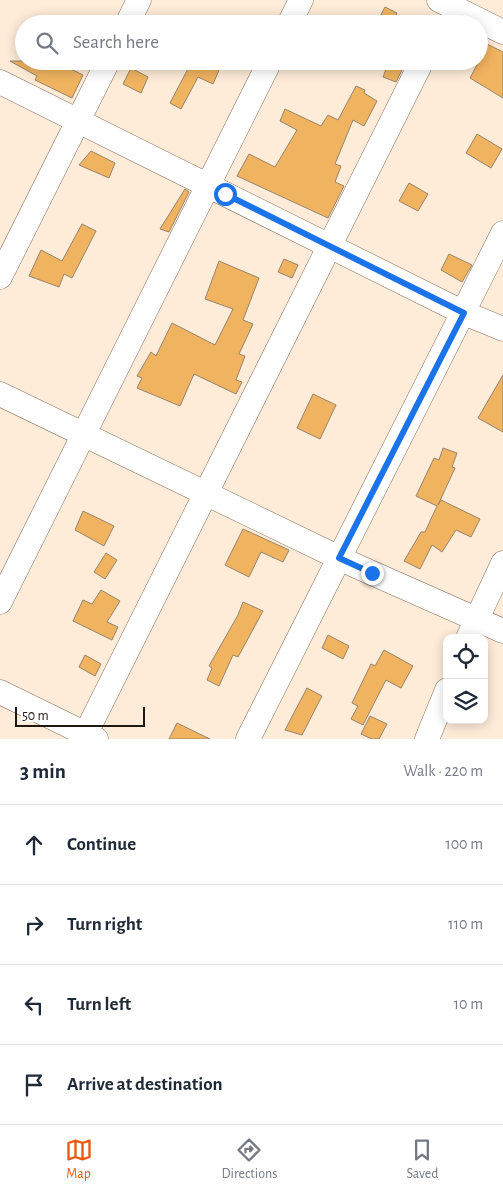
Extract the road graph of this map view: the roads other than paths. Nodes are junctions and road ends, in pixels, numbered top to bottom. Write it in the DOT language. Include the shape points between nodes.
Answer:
graph roads {
  1 [pos="139,0"];
  2 [pos="301,0"];
  3 [pos="446,7"];
  4 [pos="132,15"];
  5 [pos="294,15"];
  6 [pos="464,15"];
  7 [pos="488,25"];
  8 [pos="503,32"];
  9 [pos="104,70"];
  10 [pos="266,70"];
  11 [pos="417,70"];
  12 [pos="0,82"];
  13 [pos="78,121"];
  14 [pos="208,186"];
  15 [pos="503,232"];
  16 [pos="329,246"];
  17 [pos="0,278"];
  18 [pos="464,313"];
  19 [pos="503,329"];
  20 [pos="0,394"];
  21 [pos="84,434"];
  22 [pos="206,494"];
  23 [pos="339,558"];
  24 [pos="503,563"];
  25 [pos="0,602"];
  26 [pos="472,628"];
  27 [pos="503,631"];
  28 [pos="0,692"];
  29 [pos="443,700"];
  30 [pos="88,737"];
  31 [pos="248,739"];
  32 [pos="427,739"];
  1 -- 4 [label="street"];
  2 -- 5 [label="street"];
  3 -- 6 [label="street"];
  7 -- 8 [label="street"];
  9 -- 13 [label="street"];
  10 -- 14 [label="street"];
  11 -- 16 [label="street"];
  12 -- 13 [label="street"];
  13 -- 14 [label="street"];
  13 -- 17 [label="street"];
  14 -- 16 [label="street"];
  14 -- 21 [label="street"];
  15 -- 18 [label="street"];
  16 -- 18 [label="street"];
  16 -- 22 [label="street"];
  18 -- 19 [label="street"];
  18 -- 23 [label="street"];
  20 -- 21 [label="street"];
  21 -- 22 [label="street"];
  21 -- 25 [label="street"];
  22 -- 23 [label="street"];
  22 -- 30 [label="street"];
  23 -- 26 [label="street"];
  23 -- 31 [label="street"];
  24 -- 26 [label="street"];
  26 -- 27 [label="street"];
  28 -- 30 [label="street"];
  29 -- 32 [label="street"];
}
